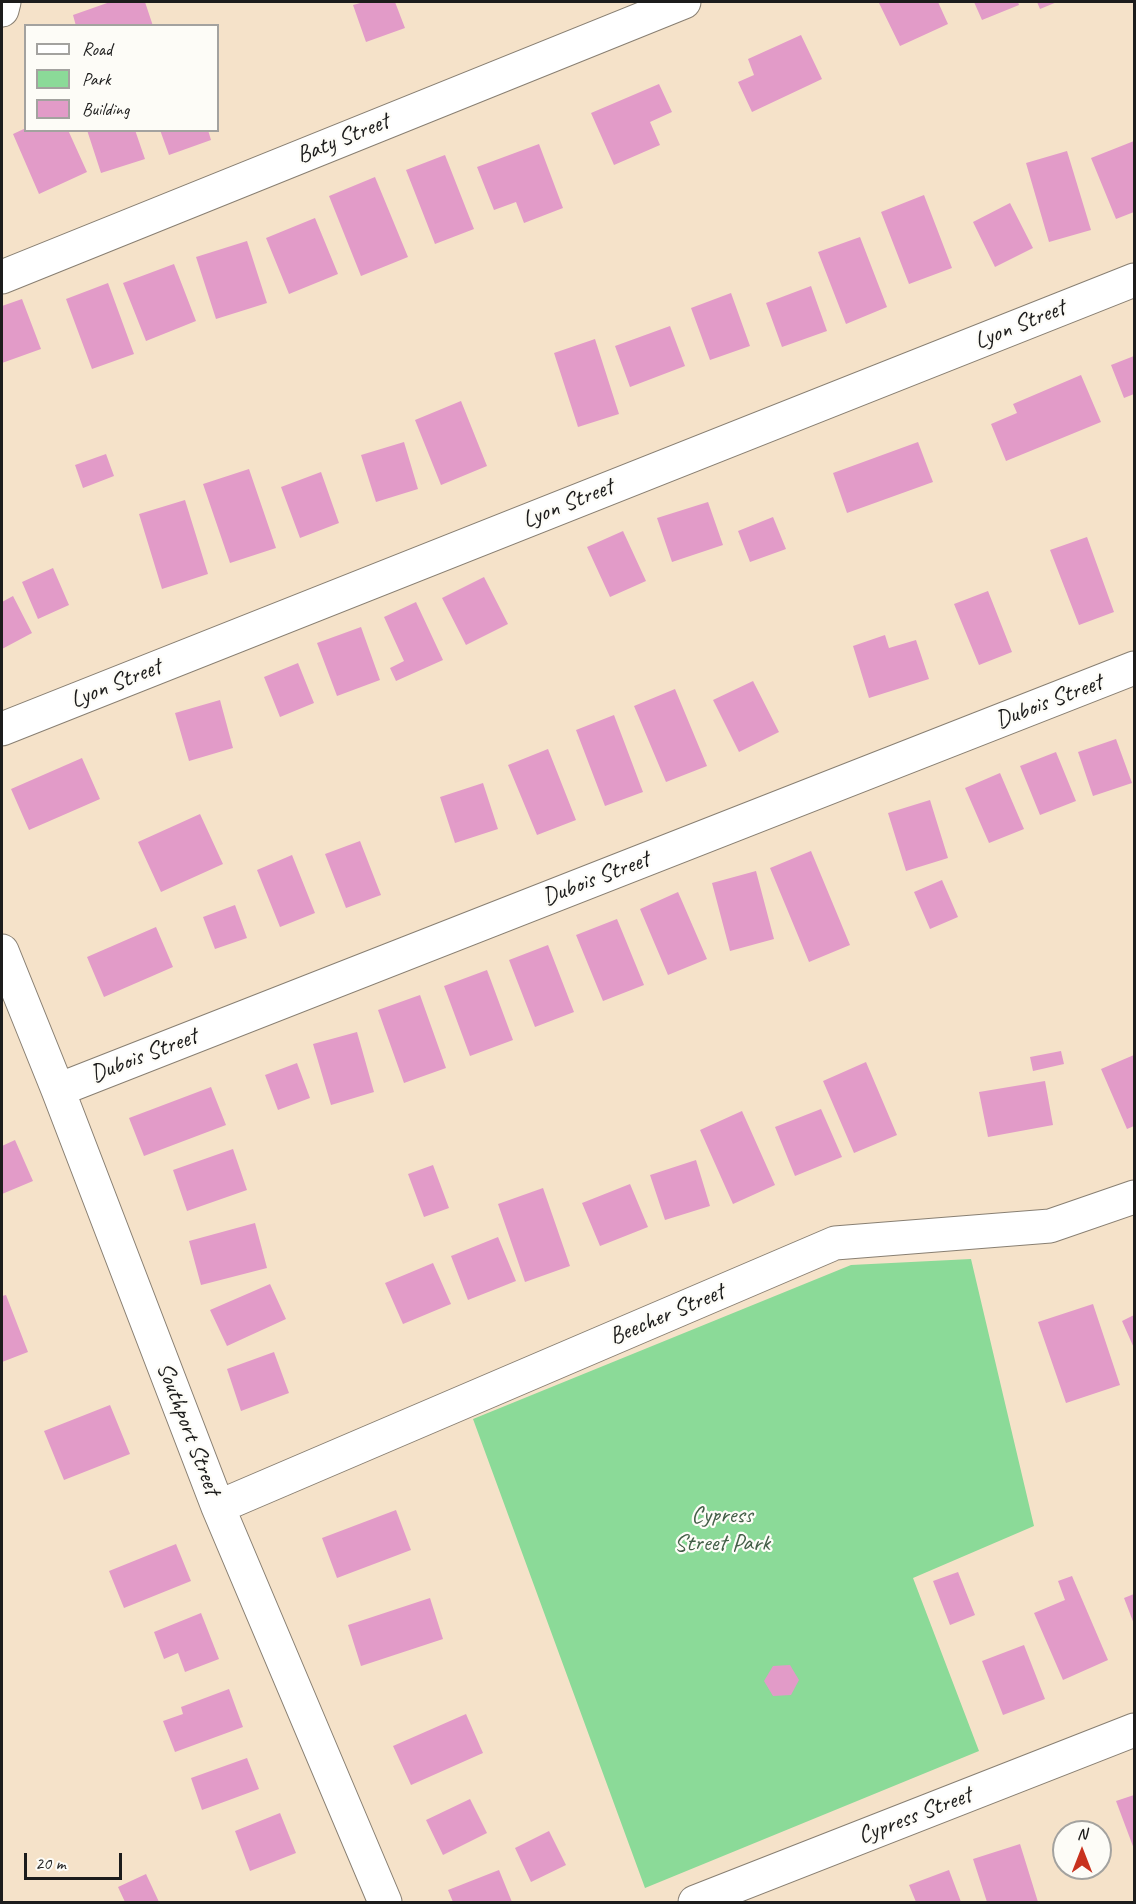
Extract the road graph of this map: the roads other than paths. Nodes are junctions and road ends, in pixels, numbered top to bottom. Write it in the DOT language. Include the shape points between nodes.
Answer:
graph roads {
  1 [pos="4,2"];
  2 [pos="684,2"];
  3 [pos="2,10"];
  4 [pos="2,277"];
  5 [pos="1134,280"];
  6 [pos="1134,668"];
  7 [pos="2,729"];
  8 [pos="2,951"];
  9 [pos="58,1090"];
  10 [pos="1134,1197"];
  11 [pos="218,1507"];
  12 [pos="1134,1730"];
  13 [pos="385,1902"];
  14 [pos="695,1902"];
  1 -- 3 [label="street"];
  2 -- 4 [label="street, Baty Street"];
  5 -- 7 [label="street, Lyon Street"];
  6 -- 9 [label="street, Dubois Street"];
  8 -- 9 [label="street, Southport Street"];
  9 -- 11 [label="street, Southport Street"];
  10 -- 11 [label="street, Beecher Street" via="1050,1226 835,1243"];
  11 -- 13 [label="street, Southport Street"];
  12 -- 14 [label="street, Cypress Street"];
}
